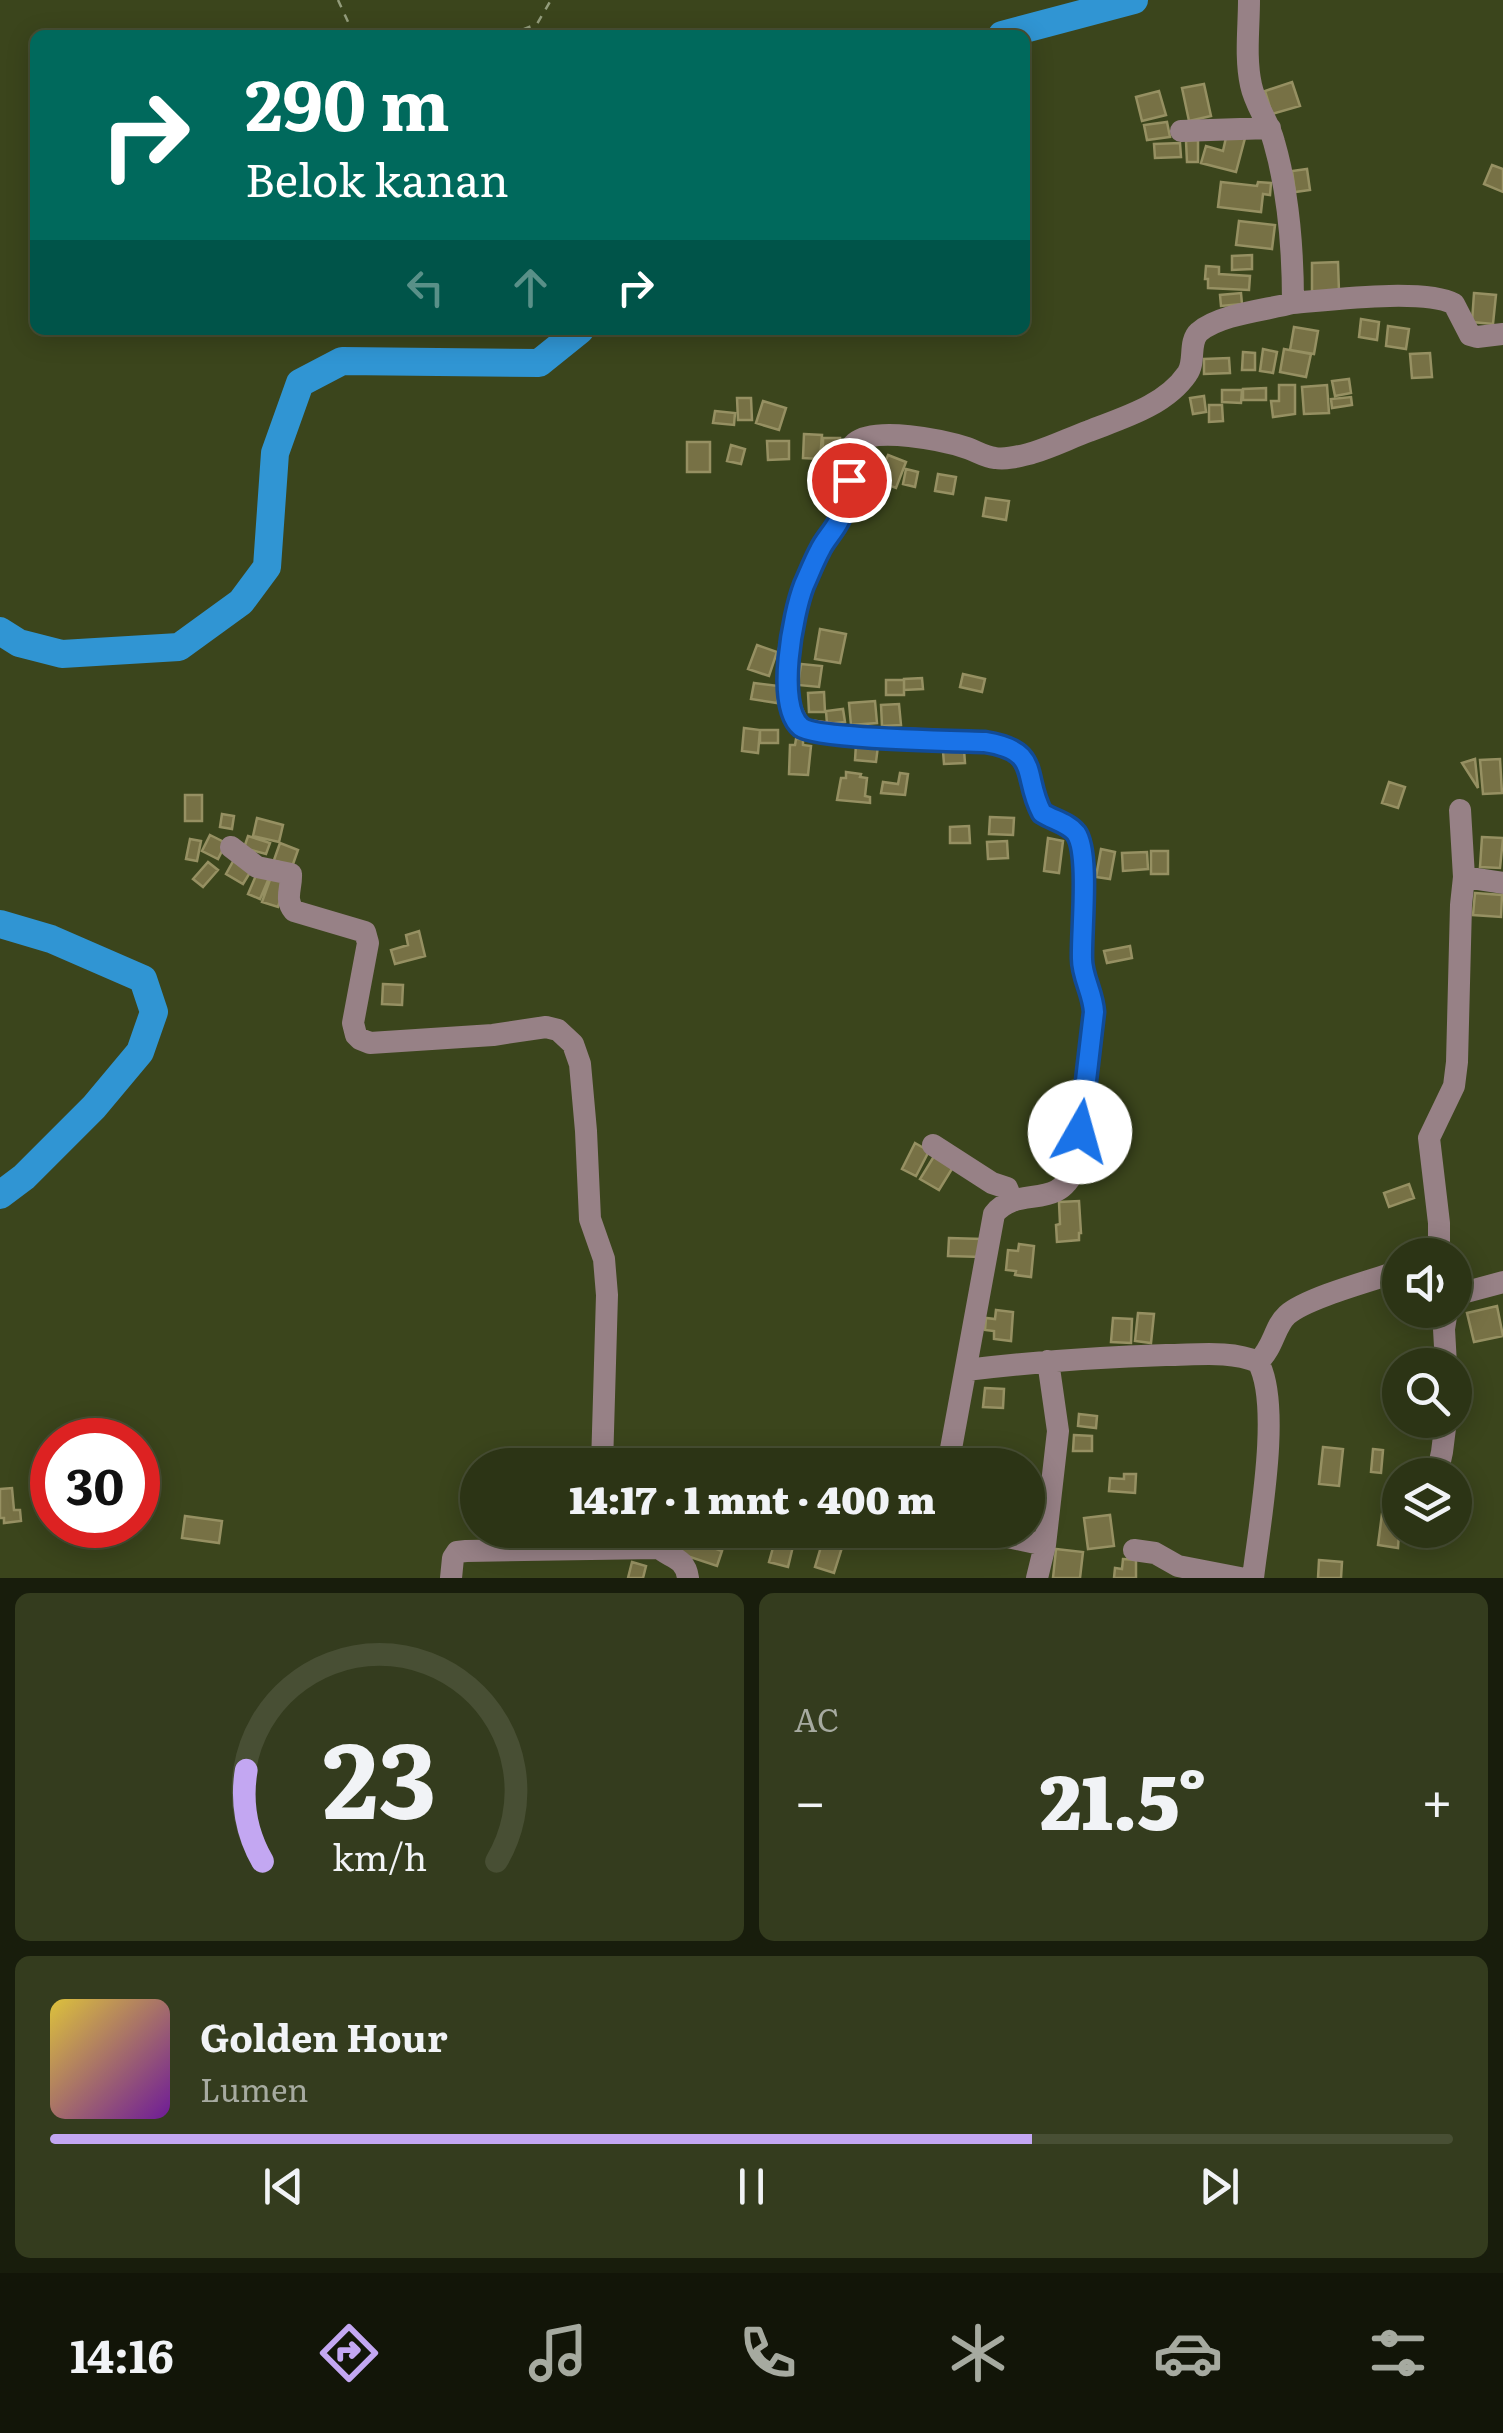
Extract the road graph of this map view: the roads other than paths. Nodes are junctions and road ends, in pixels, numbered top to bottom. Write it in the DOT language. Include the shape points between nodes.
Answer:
graph roads {
  1 [pos="1249,8"];
  2 [pos="1270,128"];
  3 [pos="1181,131"];
  4 [pos="1294,303"];
  5 [pos="1503,334"];
  6 [pos="1460,810"];
  7 [pos="231,847"];
  8 [pos="1464,877"];
  9 [pos="1503,883"];
  10 [pos="933,1145"];
  11 [pos="1012,1200"];
  12 [pos="1439,1238"];
  13 [pos="1382,1277"];
  14 [pos="1503,1282"];
  15 [pos="1472,1290"];
  16 [pos="1048,1361"];
  17 [pos="1258,1362"];
  18 [pos="966,1370"];
  19 [pos="602,1448"];
  20 [pos="951,1448"];
  21 [pos="1045,1545"];
  22 [pos="500,1548"];
  23 [pos="666,1548"];
  24 [pos="1044,1548"];
  25 [pos="1134,1550"];
  26 [pos="451,1578"];
  27 [pos="688,1578"];
  28 [pos="1037,1578"];
  29 [pos="1240,1578"];
  30 [pos="1253,1578"];
  1 -- 2 [label="street" via="1251,86"];
  2 -- 3 [label="street"];
  2 -- 4 [label="street" via="1290,226"];
  4 -- 5 [label="street" via="1439,298 1454,304 1470,335"];
  4 -- 11 [label="street" via="1204,328 1194,340 1188,373 1166,394 1118,421 1031,453 996,459 953,444 883,434 856,441 847,460 844,510 802,591 788,689 803,729 1004,745 1026,765 1042,813 1075,832 1080,843 1082,965 1094,1012 1075,1168 1064,1188"];
  6 -- 8 [label="street"];
  7 -- 19 [label="street" via="257,867 290,874 294,911 365,932 353,1023 360,1040 389,1043 546,1026 573,1044 580,1064 590,1219 604,1258 607,1295"];
  8 -- 9 [label="street"];
  8 -- 12 [label="street" via="1454,1086 1429,1138"];
  10 -- 11 [label="street" via="1007,1188"];
  11 -- 18 [label="street" via="994,1214"];
  13 -- 17 [label="street" via="1284,1317"];
  14 -- 15 [label="street"];
  16 -- 17 [label="street" via="1222,1354"];
  16 -- 18 [label="street"];
  16 -- 21 [label="street" via="1058,1431"];
  17 -- 30 [label="street" via="1267,1386 1268,1439"];
  18 -- 20 [label="street"];
  22 -- 26 [label="street" via="456,1552"];
  23 -- 27 [label="street"];
  24 -- 28 [label="street"];
  25 -- 29 [label="street"];
}
